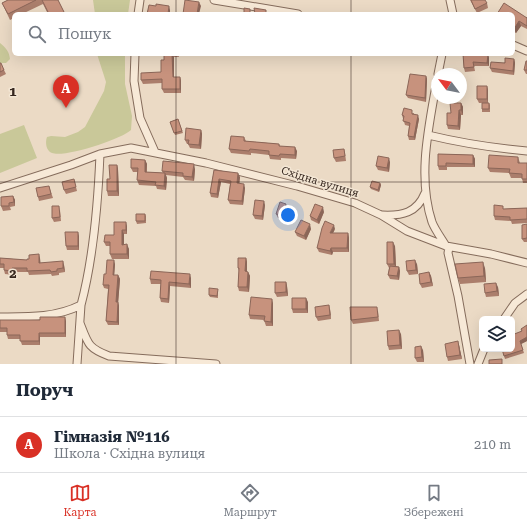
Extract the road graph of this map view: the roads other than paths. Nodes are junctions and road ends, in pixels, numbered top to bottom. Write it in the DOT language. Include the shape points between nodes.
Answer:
graph roads {
  1 [pos="140,0"];
  2 [pos="214,0"];
  3 [pos="450,0"];
  4 [pos="138,12"];
  5 [pos="286,12"];
  6 [pos="453,12"];
  7 [pos="515,46"];
  8 [pos="527,51"];
  9 [pos="135,56"];
  10 [pos="442,56"];
  11 [pos="439,68"];
  12 [pos="433,104"];
  13 [pos="428,135"];
  14 [pos="527,151"];
  15 [pos="155,152"];
  16 [pos="100,154"];
  17 [pos="0,188"];
  18 [pos="425,193"];
  19 [pos="381,215"];
  20 [pos="448,247"];
  21 [pos="527,263"];
  22 [pos="527,294"];
  23 [pos="81,305"];
  24 [pos="506,316"];
  25 [pos="0,317"];
  26 [pos="80,323"];
  27 [pos="483,352"];
  28 [pos="77,364"];
  29 [pos="216,364"];
  30 [pos="470,364"];
  31 [pos="478,364"];
  1 -- 4 [label="street"];
  2 -- 5 [label="street"];
  3 -- 6 [label="street"];
  7 -- 8 [label="street"];
  9 -- 15 [label="street" via="134,81 140,118"];
  10 -- 11 [label="street"];
  12 -- 13 [label="street"];
  13 -- 14 [label="street" via="482,146"];
  13 -- 18 [label="street" via="425,154"];
  15 -- 16 [label="street, Східна вулиця" via="131,148"];
  15 -- 19 [label="street, Східна вулиця" via="262,176 355,203"];
  16 -- 17 [label="street, Східна вулиця"];
  16 -- 23 [label="street" via="90,263"];
  18 -- 19 [label="street" via="421,202 406,213 396,216"];
  18 -- 20 [label="street" via="433,224"];
  19 -- 20 [label="street, Східна вулиця" via="407,231"];
  20 -- 21 [label="street, Східна вулиця"];
  20 -- 30 [label="street"];
  22 -- 24 [label="street" via="515,303"];
  23 -- 25 [label="street" via="46,316"];
  23 -- 26 [label="street"];
  26 -- 28 [label="street"];
  26 -- 29 [label="street" via="88,344 96,351 109,356"];
  27 -- 31 [label="street"];
}
